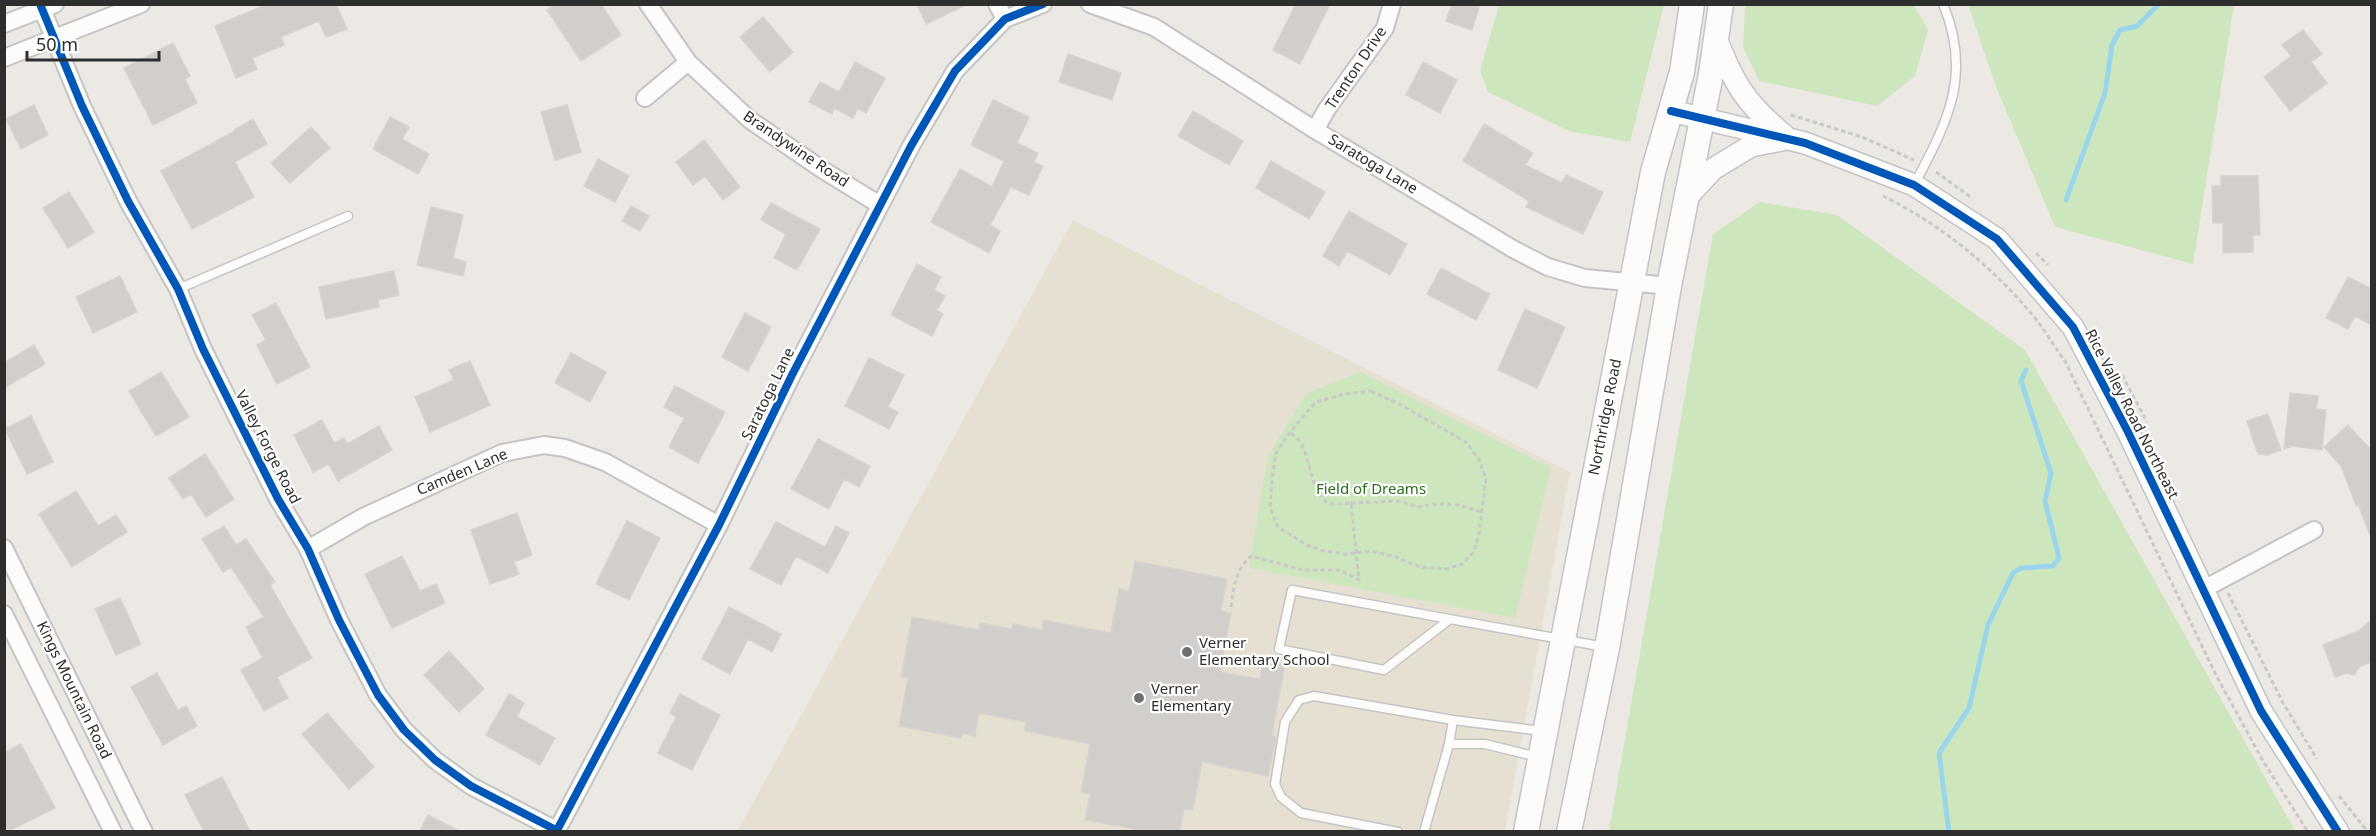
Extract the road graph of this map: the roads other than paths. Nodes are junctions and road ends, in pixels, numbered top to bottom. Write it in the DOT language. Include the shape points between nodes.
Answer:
graph roads {
  1 [pos="141,4"];
  2 [pos="648,4"];
  3 [pos="1043,4"];
  4 [pos="1090,4"];
  5 [pos="1392,4"];
  6 [pos="1692,4"];
  7 [pos="1721,4"];
  8 [pos="1942,4"];
  9 [pos="45,7"];
  10 [pos="1001,12"];
  11 [pos="4,24"];
  12 [pos="1716,39"];
  13 [pos="54,41"];
  14 [pos="4,58"];
  15 [pos="688,62"];
  16 [pos="645,98"];
  17 [pos="1671,111"];
  18 [pos="1702,117"];
  19 [pos="1316,130"];
  20 [pos="1789,139"];
  21 [pos="1914,185"];
  22 [pos="1687,197"];
  23 [pos="880,205"];
  24 [pos="348,216"];
  25 [pos="1631,283"];
  26 [pos="1669,286"];
  27 [pos="178,289"];
  28 [pos="719,525"];
  29 [pos="2314,530"];
  30 [pos="4,548"];
  31 [pos="308,549"];
  32 [pos="2202,590"];
  33 [pos="4,614"];
  34 [pos="1450,619"];
  35 [pos="1563,640"];
  36 [pos="1607,648"];
  37 [pos="1453,720"];
  38 [pos="1546,731"];
  39 [pos="1449,744"];
  40 [pos="1540,757"];
  41 [pos="112,831"];
  42 [pos="144,831"];
  43 [pos="556,831"];
  44 [pos="1398,831"];
  45 [pos="1424,831"];
  46 [pos="1526,831"];
  47 [pos="1569,831"];
  48 [pos="2338,831"];
  1 -- 13 [label="street"];
  2 -- 15 [label="street, Brandywine Road"];
  3 -- 10 [label="street, Saratoga Lane"];
  4 -- 19 [label="street, Saratoga Lane" via="1154,27"];
  5 -- 19 [label="street, Trenton Drive" via="1385,28"];
  6 -- 17 [label="main road, Northridge Road" via="1686,53"];
  7 -- 12 [label="main road"];
  8 -- 21 [label="lane" via="1955,48 1954,90 1942,132"];
  9 -- 11 [label="street"];
  9 -- 13 [label="street, Valley Forge Road"];
  10 -- 23 [label="street, Saratoga Lane" via="955,71"];
  12 -- 18 [label="main road"];
  12 -- 20 [label="street" via="1745,98"];
  13 -- 14 [label="street"];
  13 -- 27 [label="street, Valley Forge Road" via="128,201"];
  15 -- 16 [label="street"];
  15 -- 23 [label="street, Brandywine Road" via="750,120"];
  17 -- 18 [label="street, Rice Valley Road Northeast"];
  17 -- 25 [label="main road, Northridge Road" via="1653,172"];
  18 -- 20 [label="street, Rice Valley Road Northeast"];
  18 -- 22 [label="main road"];
  19 -- 25 [label="street, Saratoga Lane" via="1548,267 1585,278"];
  20 -- 21 [label="street, Rice Valley Road Northeast"];
  20 -- 22 [label="street" via="1751,146 1713,169"];
  21 -- 32 [label="street, Rice Valley Road Northeast" via="1997,239 2073,327 2128,432"];
  22 -- 26 [label="main road"];
  23 -- 28 [label="street, Saratoga Lane"];
  24 -- 27 [label="lane"];
  25 -- 26 [label="street, Saratoga Lane"];
  25 -- 35 [label="main road, Northridge Road"];
  26 -- 36 [label="main road"];
  27 -- 31 [label="street, Valley Forge Road" via="203,349 278,499"];
  28 -- 31 [label="street, Camden Lane" via="605,462 565,448 544,446 502,453 363,517"];
  28 -- 43 [label="street, Saratoga Lane"];
  29 -- 32 [label="street"];
  30 -- 42 [label="street, Kings Mountain Road"];
  31 -- 43 [label="street, Valley Forge Road" via="378,695 404,730 435,760 471,786"];
  32 -- 48 [label="street, Rice Valley Road Northeast" via="2261,711"];
  33 -- 41 [label="street, Kings Mountain Road"];
  34 -- 34 [label="lane" via="1384,670 1279,649 1292,590"];
  34 -- 35 [label="lane"];
  35 -- 36 [label="lane"];
  35 -- 38 [label="main road, Northridge Road"];
  36 -- 47 [label="main road"];
  37 -- 38 [label="lane"];
  37 -- 39 [label="lane"];
  37 -- 44 [label="lane" via="1314,696 1299,700 1285,722 1275,784 1281,797 1301,813"];
  38 -- 40 [label="main road, Northridge Road"];
  39 -- 40 [label="lane" via="1485,744"];
  39 -- 45 [label="lane"];
  40 -- 46 [label="main road, Northridge Road"];
}
